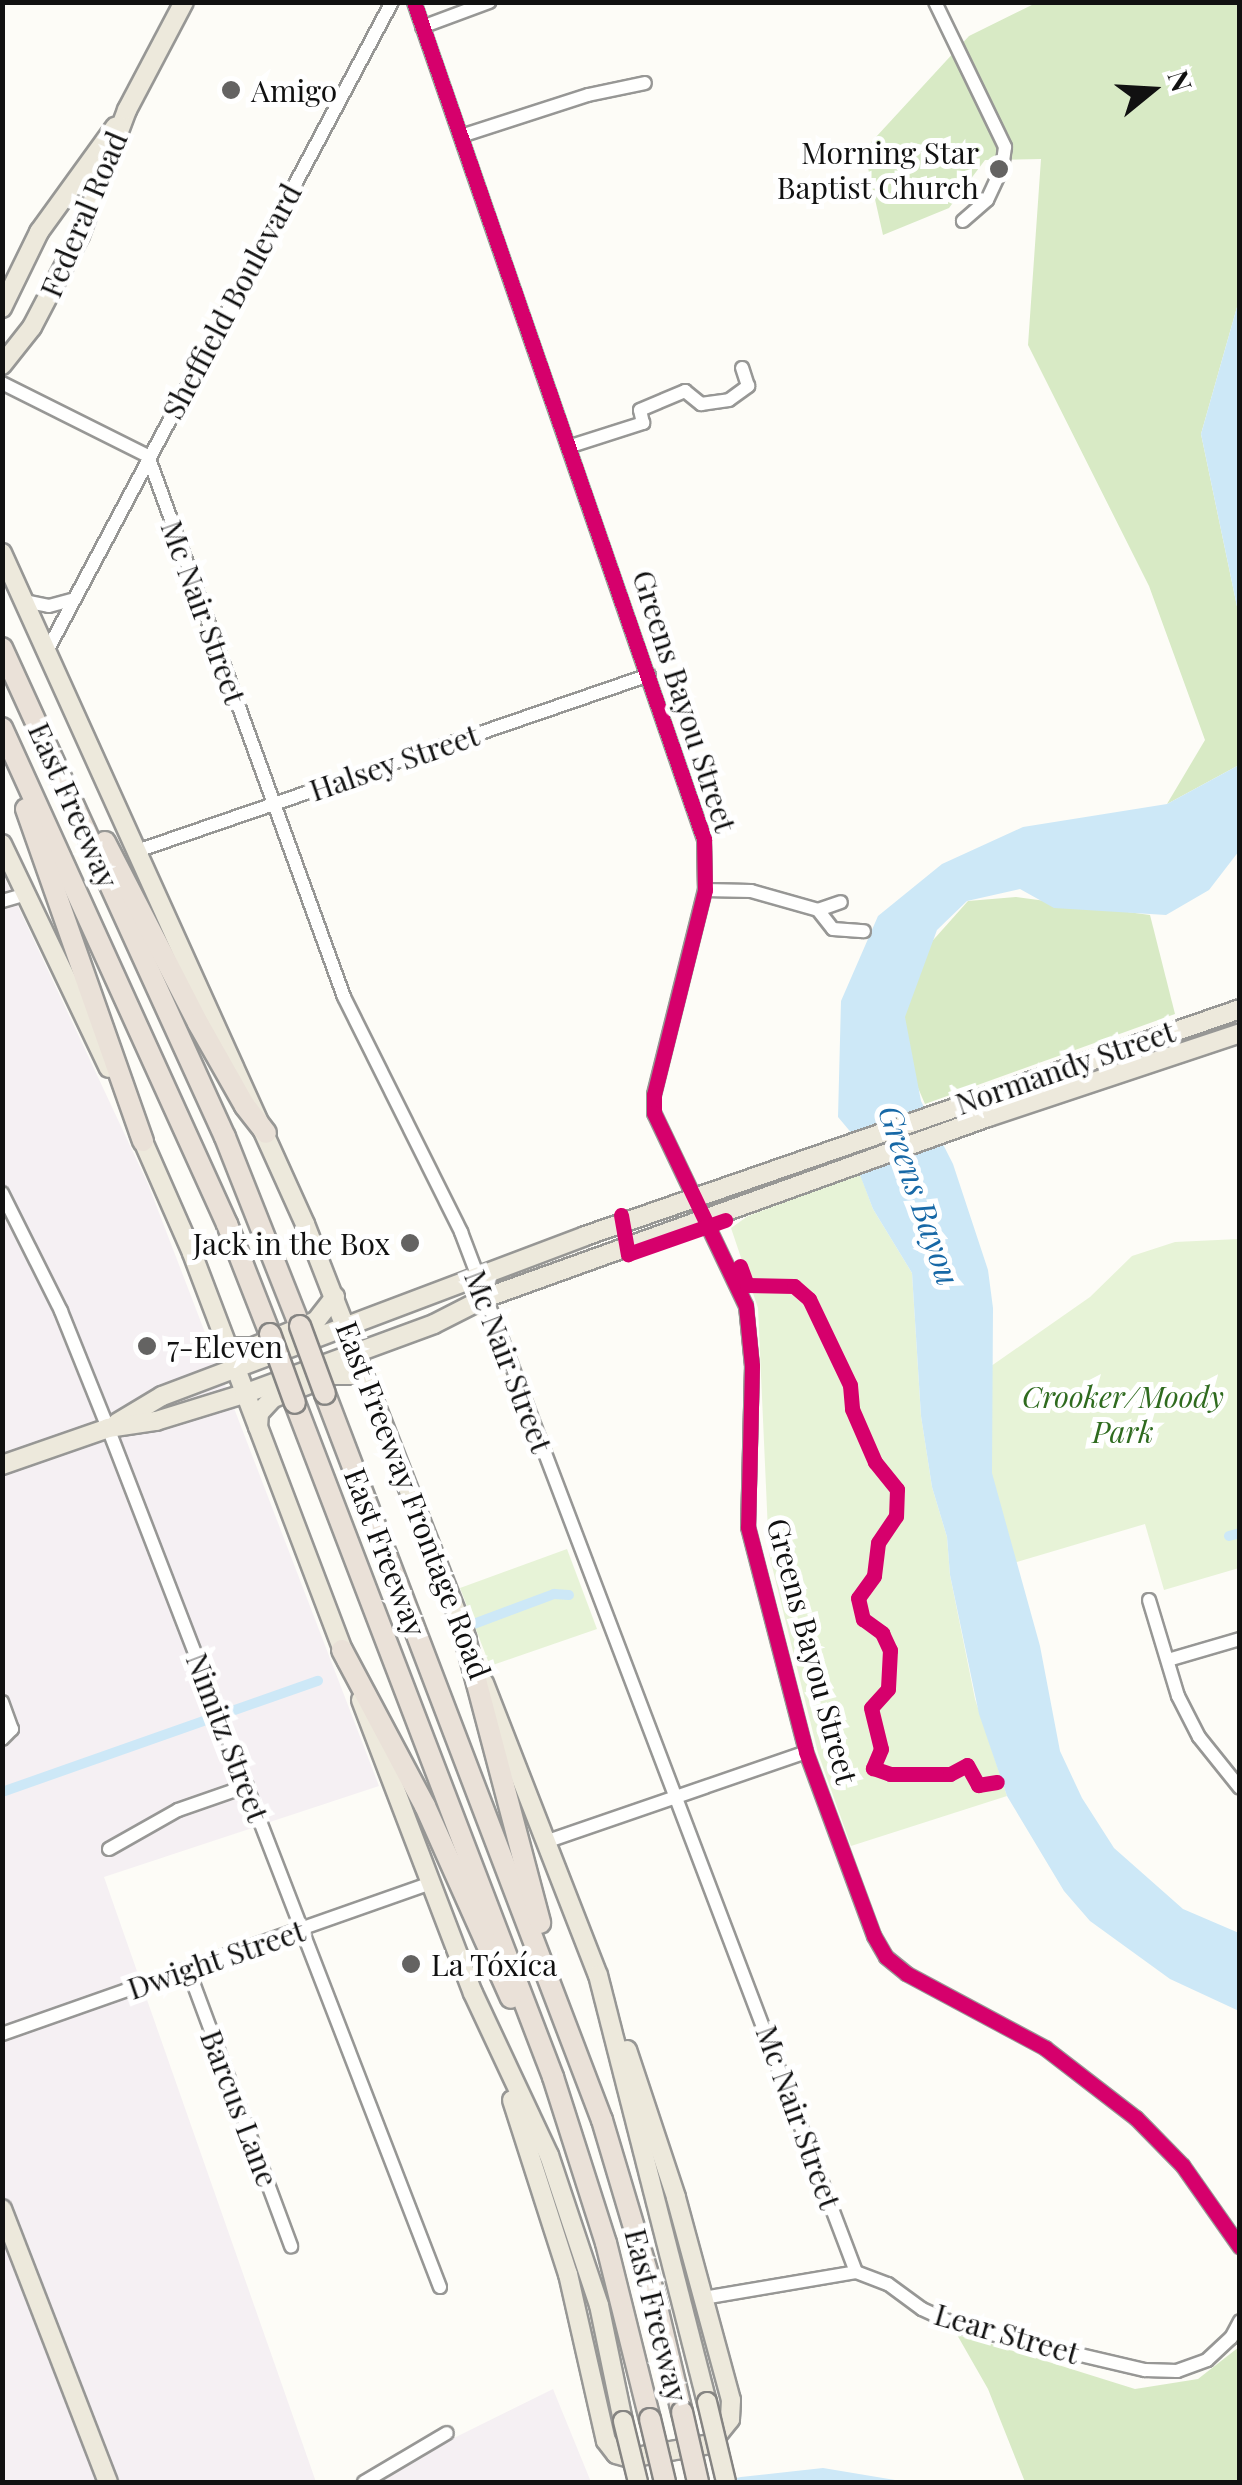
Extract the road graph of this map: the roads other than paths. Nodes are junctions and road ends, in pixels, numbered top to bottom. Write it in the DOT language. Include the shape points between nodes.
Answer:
graph roads {
  1 [pos="184,2"];
  2 [pos="392,2"];
  3 [pos="414,2"];
  4 [pos="489,2"];
  5 [pos="935,2"];
  6 [pos="422,27"];
  7 [pos="645,83"];
  8 [pos="127,110"];
  9 [pos="460,136"];
  10 [pos="73,184"];
  11 [pos="95,196"];
  12 [pos="963,221"];
  13 [pos="20,274"];
  14 [pos="52,292"];
  15 [pos="2,308"];
  16 [pos="6,361"];
  17 [pos="742,368"];
  18 [pos="2,383"];
  19 [pos="18,388"];
  20 [pos="570,446"];
  21 [pos="148,456"];
  22 [pos="2,553"];
  23 [pos="72,600"];
  24 [pos="24,602"];
  25 [pos="2,646"];
  26 [pos="46,651"];
  27 [pos="649,676"];
  28 [pos="2,728"];
  29 [pos="2,740"];
  30 [pos="272,804"];
  31 [pos="2,844"];
  32 [pos="140,850"];
  33 [pos="705,890"];
  34 [pos="26,894"];
  35 [pos="2,901"];
  36 [pos="841,902"];
  37 [pos="818,910"];
  38 [pos="864,930"];
  39 [pos="1240,1009"];
  40 [pos="1240,1033"];
  41 [pos="266,1133"];
  42 [pos="143,1141"];
  43 [pos="2,1193"];
  44 [pos="697,1197"];
  45 [pos="708,1218"];
  46 [pos="476,1277"];
  47 [pos="334,1297"];
  48 [pos="485,1298"];
  49 [pos="346,1328"];
  50 [pos="226,1347"];
  51 [pos="354,1353"];
  52 [pos="234,1368"];
  53 [pos="364,1375"];
  54 [pos="244,1394"];
  55 [pos="108,1428"];
  56 [pos="258,1428"];
  57 [pos="2,1465"];
  58 [pos="1149,1600"];
  59 [pos="462,1627"];
  60 [pos="1240,1639"];
  61 [pos="342,1650"];
  62 [pos="1168,1660"];
  63 [pos="2,1702"];
  64 [pos="2,1739"];
  65 [pos="806,1752"];
  66 [pos="247,1786"];
  67 [pos="1240,1788"];
  68 [pos="674,1795"];
  69 [pos="548,1841"];
  70 [pos="109,1849"];
  71 [pos="430,1884"];
  72 [pos="302,1929"];
  73 [pos="188,1970"];
  74 [pos="598,1975"];
  75 [pos="474,1993"];
  76 [pos="558,1998"];
  77 [pos="2,2034"];
  78 [pos="553,2077"];
  79 [pos="2,2210"];
  80 [pos="291,2246"];
  81 [pos="1239,2246"];
  82 [pos="856,2272"];
  83 [pos="440,2286"];
  84 [pos="703,2298"];
  85 [pos="1240,2322"];
  86 [pos="447,2433"];
  87 [pos="108,2482"];
  88 [pos="364,2482"];
  89 [pos="638,2482"];
  90 [pos="665,2482"];
  91 [pos="698,2482"];
  92 [pos="726,2482"];
  1 -- 8 [label="main road, Federal Road"];
  2 -- 21 [label="street, Sheffield Boulevard"];
  3 -- 6 [label="street, Greens Bayou Street"];
  4 -- 6 [label="street"];
  5 -- 12 [label="street" via="1005,147 986,200"];
  6 -- 9 [label="street, Greens Bayou Street"];
  7 -- 9 [label="street"];
  8 -- 10 [label="main road, Federal Road"];
  8 -- 11 [label="main road, Federal Road"];
  9 -- 20 [label="street, Greens Bayou Street"];
  10 -- 11 [label="main road"];
  10 -- 13 [label="main road, Federal Road"];
  11 -- 14 [label="main road, Federal Road"];
  13 -- 14 [label="main road"];
  13 -- 15 [label="main road, Federal Road"];
  14 -- 16 [label="main road, Federal Road"];
  16 -- 19 [label="street"];
  17 -- 20 [label="street" via="748,386 729,400 701,404 686,391 640,410 642,423"];
  18 -- 19 [label="street"];
  19 -- 21 [label="street"];
  20 -- 27 [label="street, Greens Bayou Street"];
  21 -- 23 [label="street, Sheffield Boulevard"];
  21 -- 30 [label="street, Mc Nair Street"];
  22 -- 24 [label="main road, East Freeway Frontage Road"];
  23 -- 24 [label="street" via="49,606"];
  23 -- 26 [label="street, Sheffield Boulevard"];
  24 -- 26 [label="main road, East Freeway Frontage Road"];
  25 -- 41 [label="highway" via="198,1023"];
  25 -- 76 [label="highway, East Freeway, bridge" via="225,1137"];
  26 -- 32 [label="main road, East Freeway Frontage Road"];
  27 -- 30 [label="street, Halsey Street"];
  27 -- 33 [label="street, Greens Bayou Street" via="704,839"];
  28 -- 78 [label="highway, East Freeway, bridge" via="227,1224"];
  29 -- 42 [label="highway"];
  30 -- 32 [label="street, Halsey Street"];
  30 -- 46 [label="street, Mc Nair Street" via="344,997 445,1196"];
  31 -- 34 [label="main road"];
  32 -- 41 [label="main road, East Freeway Frontage Road"];
  33 -- 37 [label="street" via="751,891"];
  33 -- 44 [label="street, Greens Bayou Street" via="654,1095 661,1132"];
  34 -- 35 [label="street"];
  34 -- 42 [label="main road"];
  36 -- 37 [label="street"];
  37 -- 38 [label="street" via="833,929"];
  39 -- 44 [label="main road, Normandy Street"];
  40 -- 45 [label="main road, Normandy Street"];
  41 -- 47 [label="main road, East Freeway Frontage Road"];
  42 -- 50 [label="main road"];
  43 -- 55 [label="street, Nimitz Street" via="61,1311"];
  44 -- 45 [label="street, Greens Bayou Street"];
  44 -- 46 [label="main road, Normandy Street"];
  45 -- 48 [label="main road, Normandy Street"];
  45 -- 65 [label="street, Greens Bayou Street" via="746,1306 752,1366 748,1527"];
  46 -- 48 [label="street, Mc Nair Street"];
  46 -- 49 [label="main road, Normandy Street"];
  47 -- 49 [label="main road, East Freeway Frontage Road"];
  47 -- 50 [label="main road" via="316,1322 252,1347"];
  48 -- 51 [label="main road, Normandy Street"];
  48 -- 68 [label="street, Mc Nair Street"];
  49 -- 51 [label="main road, East Freeway Frontage Road"];
  49 -- 52 [label="main road, Normandy Street"];
  50 -- 52 [label="main road"];
  51 -- 53 [label="main road, East Freeway Frontage Road"];
  51 -- 54 [label="main road, Normandy Street"];
  52 -- 54 [label="main road"];
  52 -- 55 [label="main road, Normandy Street" via="162,1396"];
  53 -- 56 [label="main road" via="333,1375 273,1398"];
  53 -- 59 [label="main road, East Freeway Frontage Road"];
  54 -- 55 [label="main road, Normandy Street"];
  54 -- 56 [label="main road"];
  55 -- 57 [label="main road, Normandy Street"];
  55 -- 66 [label="street, Nimitz Street"];
  56 -- 61 [label="main road"];
  58 -- 62 [label="street"];
  59 -- 69 [label="main road, East Freeway Frontage Road"];
  59 -- 76 [label="highway"];
  60 -- 62 [label="street"];
  61 -- 71 [label="main road"];
  61 -- 78 [label="highway" via="425,1806 496,1970"];
  62 -- 67 [label="street" via="1199,1737"];
  63 -- 64 [label="street" via="12,1729"];
  65 -- 68 [label="street"];
  65 -- 81 [label="street, Greens Bayou Street" via="886,1957 1086,2076 1183,2166"];
  66 -- 70 [label="street" via="178,1810"];
  66 -- 72 [label="street, Nimitz Street"];
  68 -- 69 [label="street"];
  68 -- 82 [label="street, Mc Nair Street"];
  69 -- 74 [label="main road, East Freeway Frontage Road"];
  71 -- 72 [label="street, Dwight Street"];
  71 -- 75 [label="main road"];
  72 -- 73 [label="street, Dwight Street"];
  72 -- 83 [label="street, Nimitz Street"];
  73 -- 77 [label="street, Dwight Street"];
  73 -- 80 [label="street, Barcus Lane"];
  74 -- 84 [label="main road" via="647,2100"];
  74 -- 92 [label="main road, East Freeway Frontage Road, bridge"];
  75 -- 84 [label="main road" via="546,2198 600,2429 616,2454 630,2458 710,2444 730,2419 731,2400"];
  75 -- 89 [label="main road, bridge" via="549,2154 599,2305"];
  76 -- 91 [label="highway, East Freeway, bridge" via="628,2204"];
  78 -- 90 [label="highway, East Freeway, bridge" via="606,2243"];
  79 -- 87 [label="main road"];
  82 -- 84 [label="street"];
  82 -- 85 [label="street, Lear Street" via="961,2326 1144,2370 1177,2370 1207,2360"];
  86 -- 88 [label="street"];
}
